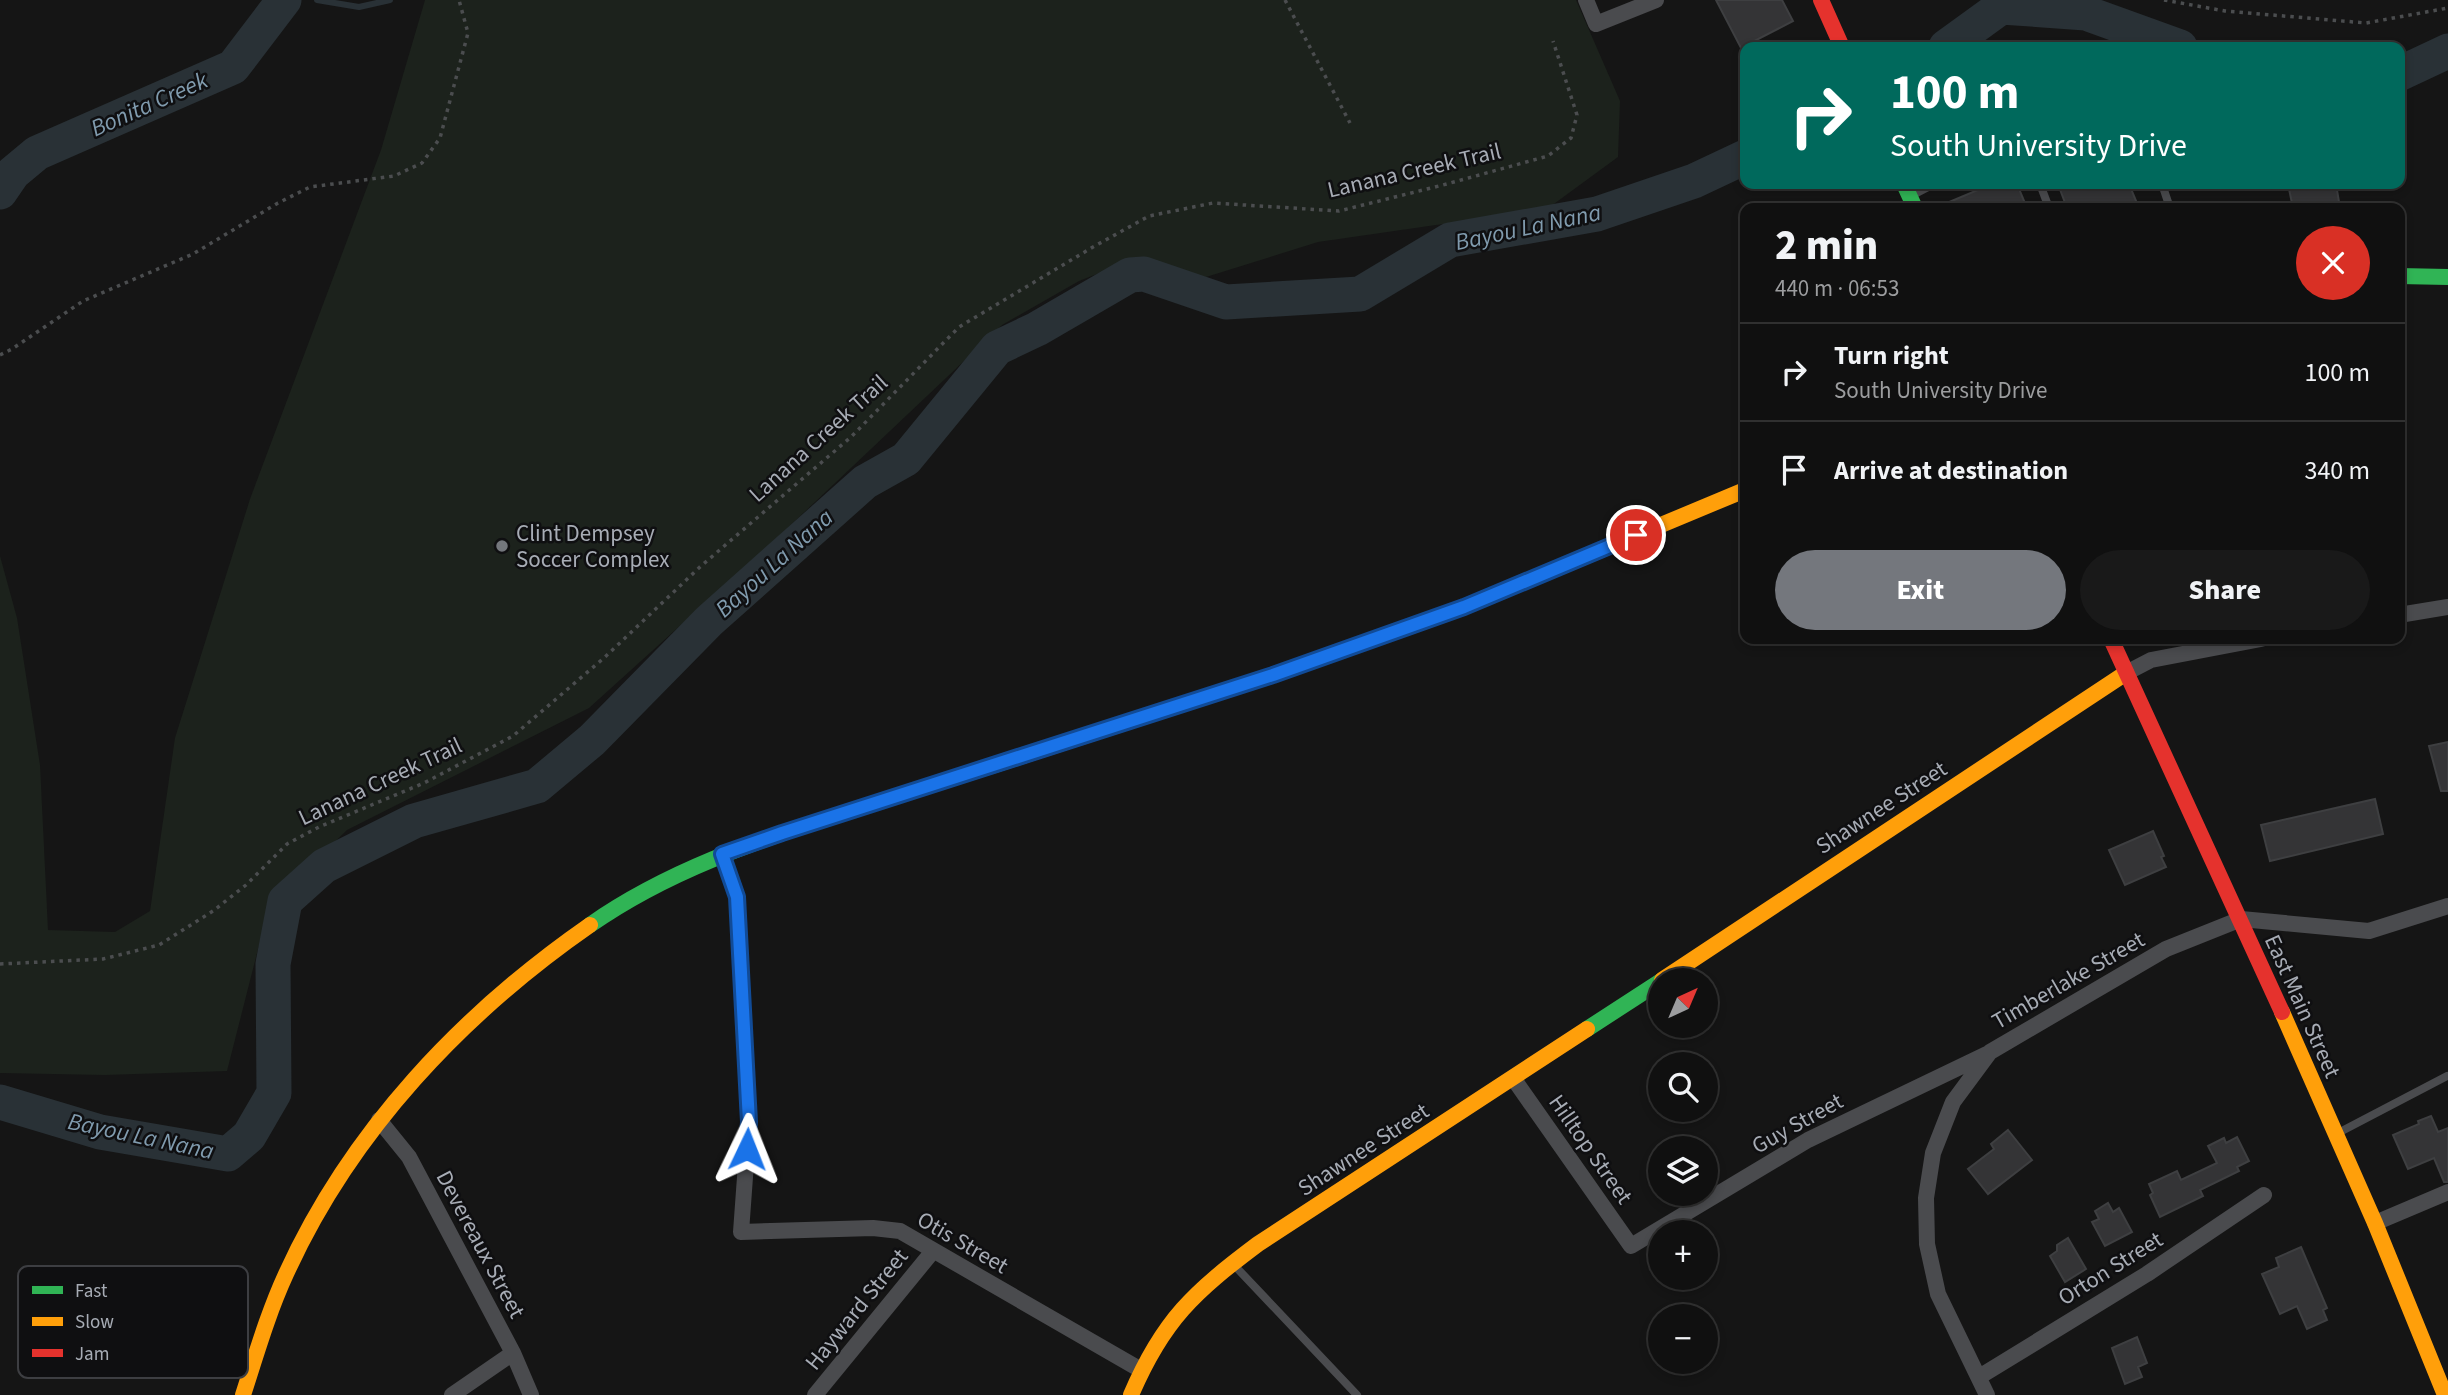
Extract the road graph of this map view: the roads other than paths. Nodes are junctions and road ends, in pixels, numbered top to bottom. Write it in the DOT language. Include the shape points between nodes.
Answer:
graph roads {
  1 [pos="1586,0"];
  2 [pos="1656,0"];
  3 [pos="1821,0"];
  4 [pos="1840,42"];
  5 [pos="2405,276"];
  6 [pos="2448,277"];
  7 [pos="1740,491"];
  8 [pos="2448,607"];
  9 [pos="2405,614"];
  10 [pos="2113,644"];
  11 [pos="2235,644"];
  12 [pos="2126,673"];
  13 [pos="722,854"];
  14 [pos="2448,906"];
  15 [pos="2241,919"];
  16 [pos="1679,968"];
  17 [pos="1648,989"];
  18 [pos="1990,1052"];
  19 [pos="2447,1076"];
  20 [pos="1513,1078"];
  21 [pos="380,1120"];
  22 [pos="2335,1134"];
  23 [pos="2448,1192"];
  24 [pos="2264,1195"];
  25 [pos="2375,1223"];
  26 [pos="1631,1246"];
  27 [pos="933,1251"];
  28 [pos="1232,1263"];
  29 [pos="513,1353"];
  30 [pos="1141,1370"];
  31 [pos="1979,1377"];
  32 [pos="243,1395"];
  33 [pos="452,1395"];
  34 [pos="531,1395"];
  35 [pos="815,1395"];
  36 [pos="1131,1395"];
  37 [pos="1357,1395"];
  38 [pos="1987,1395"];
  39 [pos="2445,1395"];
  1 -- 2 [label="street" via="1596,24"];
  3 -- 4 [label="main road"];
  5 -- 6 [label="main road"];
  7 -- 13 [label="main road" via="1464,607 1273,675"];
  8 -- 9 [label="street"];
  10 -- 12 [label="main road, East Main Street"];
  11 -- 12 [label="street" via="2151,660"];
  12 -- 15 [label="main road, East Main Street"];
  12 -- 16 [label="main road, Shawnee Street"];
  13 -- 21 [label="main road" via="655,886 578,932 516,978 424,1066"];
  13 -- 27 [label="street, Otis Street" via="737,897 749,1122 741,1231 873,1227 900,1231"];
  14 -- 15 [label="street" via="2369,931"];
  15 -- 18 [label="street, Timberlake Street" via="2166,949"];
  15 -- 22 [label="main road, East Main Street"];
  17 -- 20 [label="main road, Shawnee Street"];
  18 -- 26 [label="street, Guy Street" via="1808,1140"];
  18 -- 31 [label="street, Timberlake Street" via="1953,1102 1933,1153 1926,1198 1927,1244 1938,1294"];
  19 -- 22 [label="lane"];
  20 -- 26 [label="street, Hilltop Street"];
  20 -- 28 [label="main road, Shawnee Street"];
  21 -- 29 [label="street, Devereaux Street" via="409,1157"];
  21 -- 32 [label="main road" via="338,1180 292,1262"];
  22 -- 25 [label="main road, East Main Street"];
  23 -- 25 [label="street"];
  24 -- 31 [label="street, Orton Street" via="2147,1274"];
  25 -- 39 [label="main road, East Main Street"];
  27 -- 30 [label="street, Otis Street"];
  27 -- 35 [label="street, Hayward Street"];
  28 -- 30 [label="main road, Shawnee Street" via="1182,1306 1158,1336"];
  28 -- 37 [label="lane"];
  29 -- 33 [label="street"];
  29 -- 34 [label="street, Devereaux Street"];
  30 -- 36 [label="main road, Shawnee Street"];
  31 -- 38 [label="street, Timberlake Street"];
}
